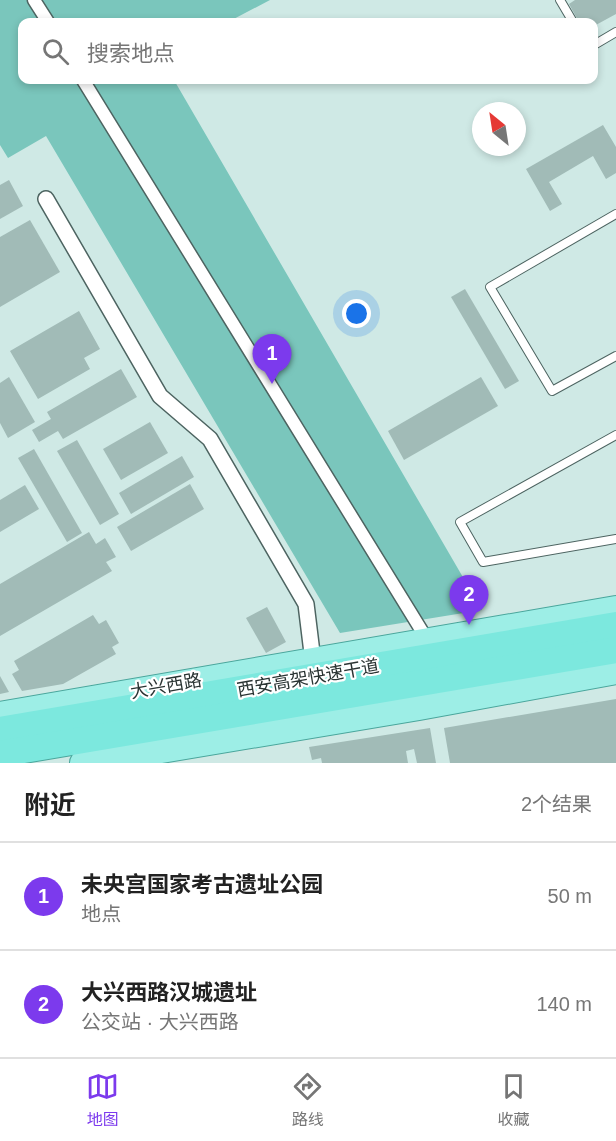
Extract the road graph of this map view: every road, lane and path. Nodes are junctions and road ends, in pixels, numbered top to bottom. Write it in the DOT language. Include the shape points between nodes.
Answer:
graph roads {
  1 [pos="34,0"];
  2 [pos="560,0"];
  3 [pos="45,18"];
  4 [pos="571,18"];
  5 [pos="616,32"];
  6 [pos="598,43"];
  7 [pos="85,84"];
  8 [pos="46,199"];
  9 [pos="616,214"];
  10 [pos="616,356"];
  11 [pos="616,435"];
  12 [pos="616,539"];
  13 [pos="616,609"];
  14 [pos="616,625"];
  15 [pos="428,641"];
  16 [pos="616,650"];
  17 [pos="313,661"];
  18 [pos="616,671"];
  19 [pos="0,715"];
  20 [pos="0,730"];
  21 [pos="0,753"];
  22 [pos="83,763"];
  1 -- 3 [label="street"];
  2 -- 4 [label="lane"];
  5 -- 6 [label="lane"];
  7 -- 15 [label="street"];
  8 -- 17 [label="street" via="160,396 210,439 306,604"];
  9 -- 10 [label="lane" via="490,287 552,392"];
  11 -- 12 [label="lane" via="460,522 483,562"];
  13 -- 15 [label="main road, 大兴西路"];
  14 -- 20 [label="highway, 西安高架快速干道"];
  15 -- 17 [label="main road, 大兴西路"];
  16 -- 21 [label="highway, 西安高架快速干道"];
  17 -- 19 [label="main road, 大兴西路"];
  18 -- 22 [label="main road"];
}
